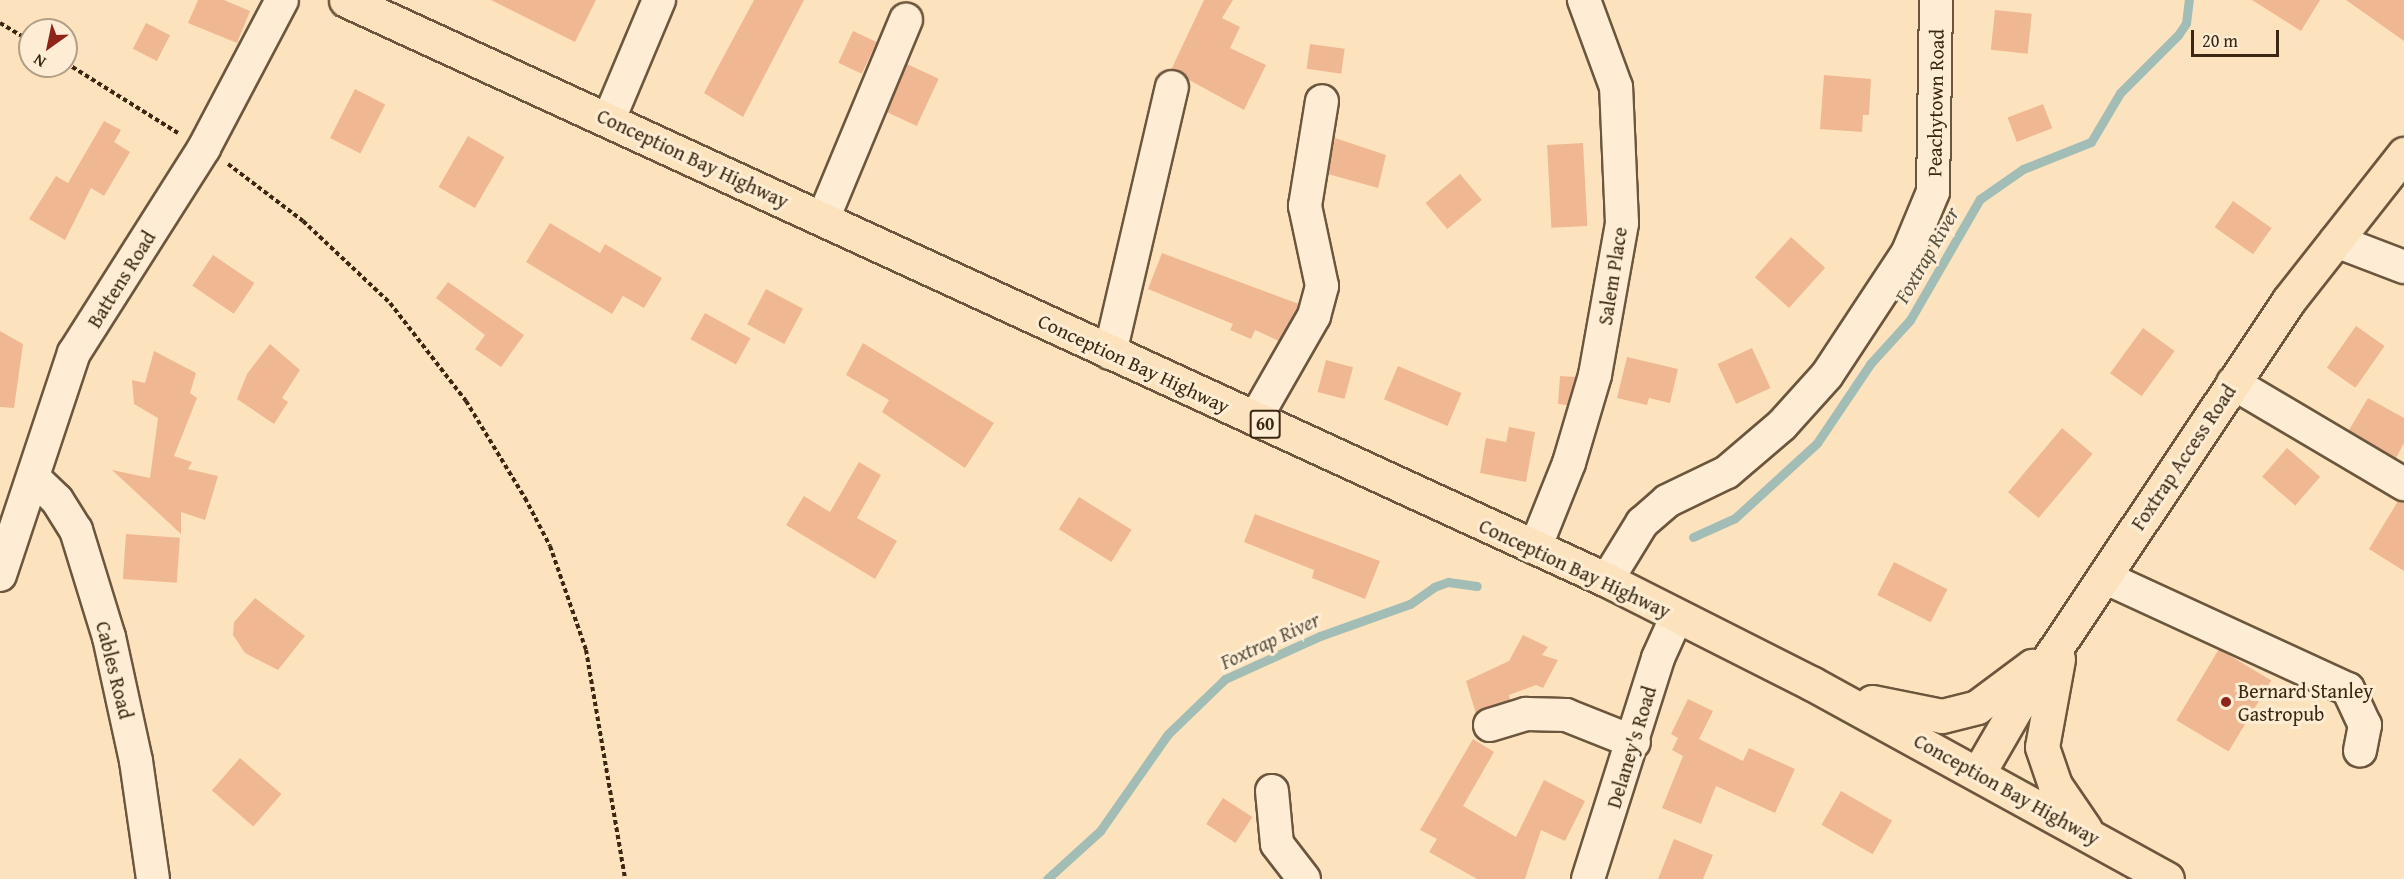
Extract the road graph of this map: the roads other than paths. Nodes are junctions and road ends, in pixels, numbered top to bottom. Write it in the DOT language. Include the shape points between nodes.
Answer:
graph roads {
  1 [pos="282,0"];
  2 [pos="659,0"];
  3 [pos="1584,0"];
  4 [pos="1936,0"];
  5 [pos="362,3"];
  6 [pos="906,20"];
  7 [pos="1172,87"];
  8 [pos="1322,101"];
  9 [pos="609,119"];
  10 [pos="2404,154"];
  11 [pos="823,219"];
  12 [pos="2336,241"];
  13 [pos="2404,267"];
  14 [pos="1110,353"];
  15 [pos="2233,382"];
  16 [pos="1255,419"];
  17 [pos="34,479"];
  18 [pos="2404,484"];
  19 [pos="1535,548"];
  20 [pos="0,575"];
  21 [pos="2104,577"];
  22 [pos="1607,580"];
  23 [pos="1677,616"];
  24 [pos="2063,639"];
  25 [pos="1811,683"];
  26 [pos="1490,724"];
  27 [pos="1634,742"];
  28 [pos="2360,751"];
  29 [pos="1979,772"];
  30 [pos="1272,791"];
  31 [pos="2089,835"];
  32 [pos="2153,876"];
  33 [pos="153,879"];
  34 [pos="1305,879"];
  35 [pos="1588,879"];
  1 -- 17 [label="street, Battens Road" via="204,148 74,353"];
  2 -- 9 [label="street"];
  3 -- 19 [label="street, Salem Place" via="1616,87 1622,223 1595,375 1569,463"];
  4 -- 22 [label="street, Peachytown Road" via="1933,192 1908,252 1827,375 1782,425 1727,472 1667,501 1642,524"];
  5 -- 9 [label="main road, Conception Bay Highway / 60"];
  6 -- 11 [label="street"];
  7 -- 14 [label="street"];
  8 -- 16 [label="street" via="1305,206 1322,286 1314,315"];
  9 -- 11 [label="main road, Conception Bay Highway / 60"];
  10 -- 12 [label="main road, Foxtrap Access Road"];
  11 -- 14 [label="main road, Conception Bay Highway / 60"];
  12 -- 13 [label="street"];
  12 -- 15 [label="main road, Foxtrap Access Road"];
  14 -- 16 [label="main road, Conception Bay Highway / 60"];
  15 -- 18 [label="street"];
  15 -- 21 [label="main road, Foxtrap Access Road"];
  16 -- 19 [label="main road, Conception Bay Highway / 60"];
  17 -- 20 [label="street, Battens Road"];
  17 -- 33 [label="street, Cables Road" via="57,500 76,530 109,637 136,761"];
  19 -- 22 [label="main road, Conception Bay Highway / 60"];
  21 -- 24 [label="main road, Foxtrap Access Road"];
  21 -- 28 [label="street" via="2348,689 2365,725"];
  22 -- 23 [label="main road, Conception Bay Highway / 60"];
  23 -- 25 [label="main road, Conception Bay Highway / 60"];
  23 -- 27 [label="street, Delaney's Road" via="1658,658"];
  24 -- 25 [label="main road" via="1977,707 1942,716 1901,711"];
  24 -- 29 [label="main road, Foxtrap Access Road"];
  24 -- 31 [label="main road" via="2042,747 2055,785"];
  25 -- 29 [label="main road, Conception Bay Highway / 60"];
  26 -- 27 [label="street" via="1526,714 1566,716"];
  27 -- 35 [label="street, Delaney's Road"];
  29 -- 31 [label="main road, Conception Bay Highway / 60"];
  30 -- 34 [label="street" via="1277,844"];
  31 -- 32 [label="main road, Conception Bay Highway / 60"];
}
